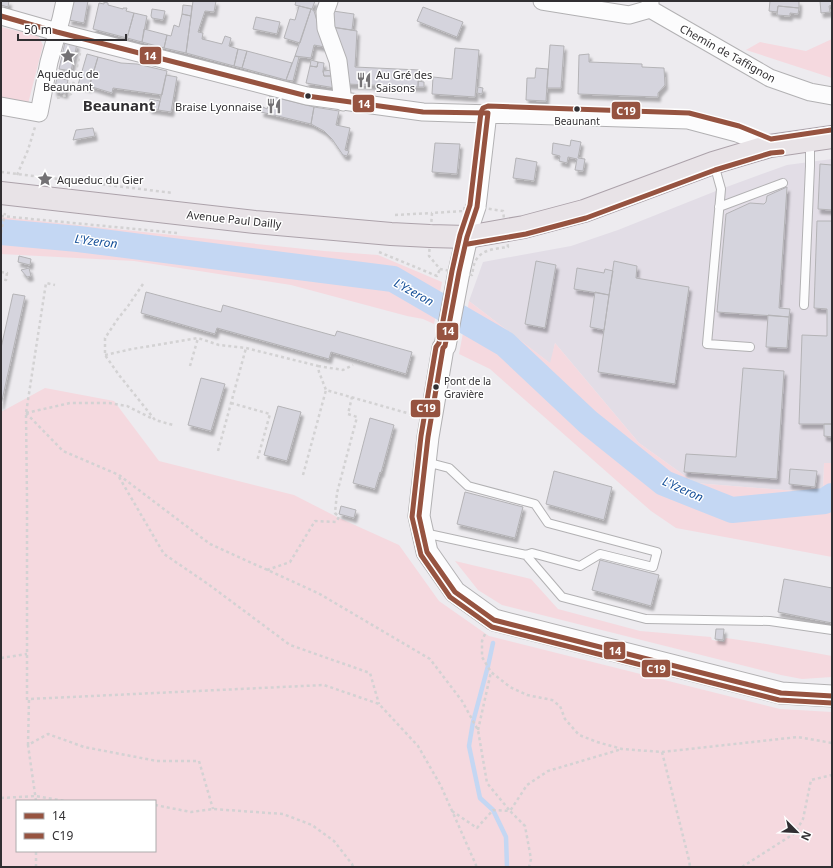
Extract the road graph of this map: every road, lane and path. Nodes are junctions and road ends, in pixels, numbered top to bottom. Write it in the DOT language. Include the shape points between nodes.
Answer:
graph roads {
  1 [pos="65,1"];
  2 [pos="329,1"];
  3 [pos="542,1"];
  4 [pos="650,5"];
  5 [pos="1,16"];
  6 [pos="57,32"];
  7 [pos="83,39"];
  8 [pos="72,94"];
  9 [pos="832,96"];
  10 [pos="343,102"];
  11 [pos="1,106"];
  12 [pos="39,113"];
  13 [pos="488,113"];
  14 [pos="832,137"];
  15 [pos="810,140"];
  16 [pos="770,146"];
  17 [pos="713,163"];
  18 [pos="1,172"];
  19 [pos="17,174"];
  20 [pos="783,183"];
  21 [pos="176,193"];
  22 [pos="7,194"];
  23 [pos="719,207"];
  24 [pos="432,213"];
  25 [pos="388,215"];
  26 [pos="1,216"];
  27 [pos="1,233"];
  28 [pos="183,233"];
  29 [pos="467,237"];
  30 [pos="372,252"];
  31 [pos="440,269"];
  32 [pos="1,272"];
  33 [pos="1,280"];
  34 [pos="143,284"];
  35 [pos="55,285"];
  36 [pos="804,305"];
  37 [pos="198,338"];
  38 [pos="750,347"];
  39 [pos="246,348"];
  40 [pos="105,355"];
  41 [pos="353,365"];
  42 [pos="190,366"];
  43 [pos="318,366"];
  44 [pos="326,390"];
  45 [pos="352,397"];
  46 [pos="231,403"];
  47 [pos="26,413"];
  48 [pos="418,416"];
  49 [pos="155,420"];
  50 [pos="173,425"];
  51 [pos="218,451"];
  52 [pos="257,461"];
  53 [pos="426,462"];
  54 [pos="303,475"];
  55 [pos="119,476"];
  56 [pos="423,532"];
  57 [pos="526,556"];
  58 [pos="267,570"];
  59 [pos="494,620"];
  60 [pos="832,630"];
  61 [pos="27,654"];
  62 [pos="1,658"];
  63 [pos="491,672"];
  64 [pos="832,696"];
  65 [pos="379,704"];
  66 [pos="478,730"];
  67 [pos="832,743"];
  68 [pos="28,745"];
  69 [pos="622,749"];
  70 [pos="662,752"];
  71 [pos="832,775"];
  72 [pos="36,796"];
  73 [pos="1,798"];
  74 [pos="36,800"];
  75 [pos="59,800"];
  76 [pos="156,805"];
  77 [pos="213,809"];
  78 [pos="451,810"];
  79 [pos="510,811"];
  80 [pos="36,852"];
  81 [pos="36,867"];
  82 [pos="353,867"];
  83 [pos="476,867"];
  84 [pos="529,867"];
  85 [pos="690,867"];
  86 [pos="742,867"];
  1 -- 6 [label="street"];
  2 -- 10 [label="street" via="325,12 326,28 338,61"];
  3 -- 4 [label="street, Chemin de Taffignon" via="629,15"];
  4 -- 9 [label="street, Chemin de Taffignon" via="770,78 810,92"];
  5 -- 6 [label="street"];
  6 -- 7 [label="street"];
  6 -- 12 [label="street"];
  7 -- 8 [label="path"];
  7 -- 10 [label="street" via="281,90"];
  10 -- 13 [label="street" via="423,112"];
  11 -- 12 [label="street"];
  12 -- 19 [label="path" via="28,150"];
  13 -- 16 [label="street" via="688,120 737,133"];
  13 -- 29 [label="street" via="477,207"];
  14 -- 15 [label="main road, Avenue Paul Dailly"];
  15 -- 16 [label="main road, Avenue Paul Dailly"];
  15 -- 36 [label="lane"];
  16 -- 17 [label="main road, Avenue Paul Dailly"];
  17 -- 23 [label="lane" via="721,189"];
  17 -- 29 [label="main road, Avenue Paul Dailly" via="584,211 524,227"];
  18 -- 19 [label="path"];
  19 -- 21 [label="path"];
  19 -- 22 [label="path"];
  20 -- 23 [label="lane"];
  22 -- 27 [label="path, bridge"];
  22 -- 29 [label="main road, Avenue Paul Dailly" via="391,234"];
  23 -- 38 [label="lane" via="707,344"];
  24 -- 25 [label="path"];
  26 -- 28 [label="path"];
  29 -- 53 [label="street" via="443,348"];
  30 -- 31 [label="path" via="437,276"];
  32 -- 33 [label="path" via="7,273 6,280"];
  34 -- 40 [label="path" via="105,338"];
  35 -- 47 [label="path" via="46,283"];
  37 -- 39 [label="path" via="219,345"];
  37 -- 40 [label="path"];
  37 -- 42 [label="path"];
  39 -- 43 [label="path"];
  39 -- 46 [label="path"];
  40 -- 49 [label="path"];
  41 -- 43 [label="path" via="343,370"];
  43 -- 44 [label="path"];
  44 -- 45 [label="path"];
  44 -- 54 [label="path"];
  45 -- 48 [label="path"];
  45 -- 58 [label="path" via="348,414 357,417 336,493 335,513 339,517 336,522 316,521 290,562"];
  46 -- 51 [label="path"];
  46 -- 52 [label="path" via="270,414"];
  47 -- 49 [label="path" via="70,403 110,403 126,406"];
  47 -- 55 [label="path" via="63,451"];
  47 -- 61 [label="path"];
  49 -- 50 [label="path"];
  53 -- 56 [label="street" via="419,516"];
  53 -- 57 [label="lane" via="449,468 468,486 535,504 548,523 657,552 653,567 600,554 580,566 532,553"];
  55 -- 58 [label="path" via="210,544"];
  55 -- 65 [label="path" via="164,554 290,644 370,673"];
  56 -- 57 [label="lane"];
  56 -- 59 [label="street" via="427,552 455,592"];
  57 -- 60 [label="lane" via="562,597 646,619 770,621"];
  58 -- 66 [label="path" via="318,593 430,659 462,701"];
  59 -- 63 [label="path" via="482,641 482,656"];
  59 -- 64 [label="street" via="781,693"];
  61 -- 62 [label="path"];
  61 -- 68 [label="path"];
  63 -- 66 [label="path"];
  63 -- 69 [label="path" via="510,687 527,695 552,700 560,706 565,719 579,735"];
  65 -- 68 [label="path" via="324,686 29,699"];
  65 -- 78 [label="path" via="418,746 441,786"];
  66 -- 79 [label="path" via="487,783"];
  67 -- 70 [label="path" via="798,737"];
  68 -- 72 [label="path"];
  68 -- 77 [label="path" via="48,734 84,747 150,759 199,761"];
  69 -- 70 [label="path"];
  69 -- 79 [label="path" via="548,771 527,785"];
  70 -- 85 [label="path"];
  71 -- 86 [label="path" via="811,780 803,819 795,833"];
  72 -- 73 [label="path"];
  72 -- 74 [label="path"];
  72 -- 75 [label="path"];
  76 -- 77 [label="path" via="191,812"];
  77 -- 82 [label="path" via="284,814 312,825 334,841"];
  78 -- 79 [label="path" via="477,828 493,810"];
  78 -- 83 [label="path"];
  79 -- 84 [label="path" via="525,826 531,859"];
  80 -- 81 [label="path"];
}
